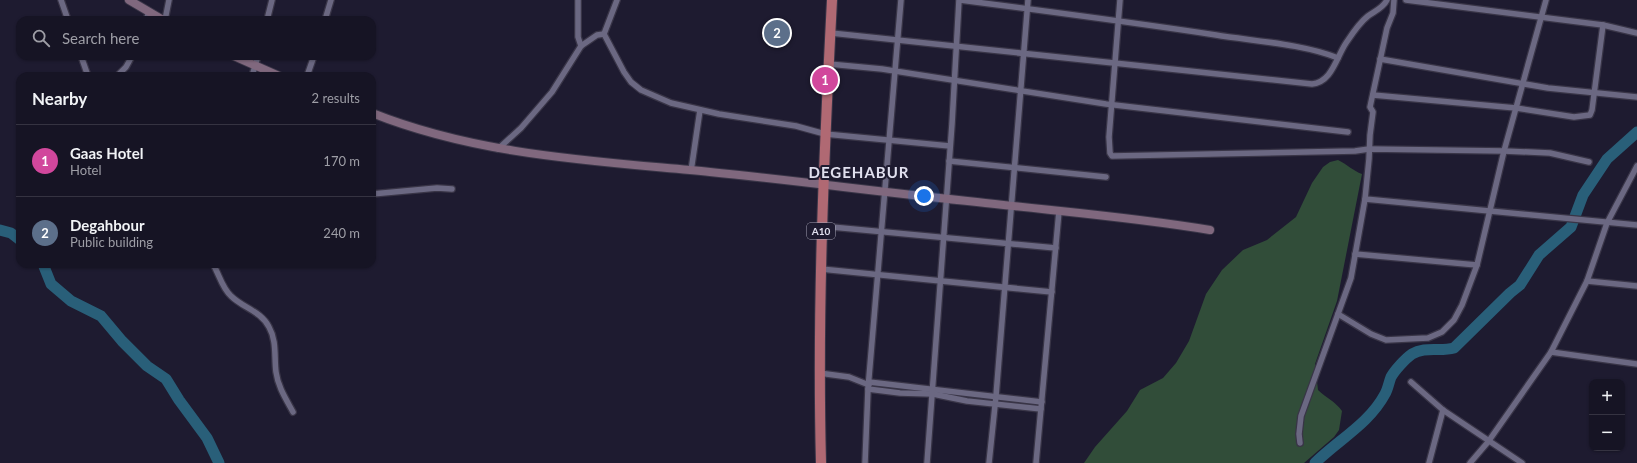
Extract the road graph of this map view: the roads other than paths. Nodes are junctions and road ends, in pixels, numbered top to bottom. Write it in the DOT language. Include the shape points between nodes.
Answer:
graph roads {
  1 [pos="61,0"];
  2 [pos="129,0"];
  3 [pos="169,0"];
  4 [pos="272,0"];
  5 [pos="331,0"];
  6 [pos="578,0"];
  7 [pos="617,0"];
  8 [pos="832,0"];
  9 [pos="901,0"];
  10 [pos="959,0"];
  11 [pos="1028,0"];
  12 [pos="1120,0"];
  13 [pos="1387,0"];
  14 [pos="1394,0"];
  15 [pos="1406,0"];
  16 [pos="1546,0"];
  17 [pos="1028,9"];
  18 [pos="149,12"];
  19 [pos="67,16"];
  20 [pos="148,16"];
  21 [pos="156,16"];
  22 [pos="165,16"];
  23 [pos="268,16"];
  24 [pos="326,16"];
  25 [pos="1541,17"];
  26 [pos="1119,21"];
  27 [pos="1603,25"];
  28 [pos="831,33"];
  29 [pos="1637,33"];
  30 [pos="604,34"];
  31 [pos="898,40"];
  32 [pos="581,46"];
  33 [pos="956,46"];
  34 [pos="1024,53"];
  35 [pos="1338,58"];
  36 [pos="1380,59"];
  37 [pos="82,60"];
  38 [pos="130,60"];
  39 [pos="242,60"];
  40 [pos="257,60"];
  41 [pos="313,60"];
  42 [pos="1115,63"];
  43 [pos="829,64"];
  44 [pos="255,66"];
  45 [pos="87,72"];
  46 [pos="121,72"];
  47 [pos="253,72"];
  48 [pos="269,72"];
  49 [pos="308,72"];
  50 [pos="895,72"];
  51 [pos="954,80"];
  52 [pos="1523,84"];
  53 [pos="1020,91"];
  54 [pos="1594,93"];
  55 [pos="1373,95"];
  56 [pos="1637,97"];
  57 [pos="1112,104"];
  58 [pos="1516,108"];
  59 [pos="700,110"];
  60 [pos="376,114"];
  61 [pos="1348,132"];
  62 [pos="825,134"];
  63 [pos="889,140"];
  64 [pos="950,146"];
  65 [pos="497,149"];
  66 [pos="1369,149"];
  67 [pos="1504,151"];
  68 [pos="949,161"];
  69 [pos="1589,162"];
  70 [pos="1637,166"];
  71 [pos="1014,168"];
  72 [pos="691,170"];
  73 [pos="1106,177"];
  74 [pos="822,186"];
  75 [pos="452,189"];
  76 [pos="885,192"];
  77 [pos="376,194"];
  78 [pos="946,199"];
  79 [pos="1365,199"];
  80 [pos="1010,206"];
  81 [pos="1059,211"];
  82 [pos="1490,211"];
  83 [pos="1607,223"];
  84 [pos="1637,225"];
  85 [pos="822,226"];
  86 [pos="1210,230"];
  87 [pos="882,232"];
  88 [pos="943,238"];
  89 [pos="1008,244"];
  90 [pos="1056,248"];
  91 [pos="1355,254"];
  92 [pos="1477,264"];
  93 [pos="216,268"];
  94 [pos="821,269"];
  95 [pos="878,274"];
  96 [pos="940,281"];
  97 [pos="1587,281"];
  98 [pos="1637,286"];
  99 [pos="1004,287"];
  100 [pos="1052,292"];
  101 [pos="1338,314"];
  102 [pos="1551,352"];
  103 [pos="1637,364"];
  104 [pos="819,373"];
  105 [pos="1411,382"];
  106 [pos="869,385"];
  107 [pos="901,385"];
  108 [pos="933,391"];
  109 [pos="900,393"];
  110 [pos="968,393"];
  111 [pos="996,396"];
  112 [pos="967,401"];
  113 [pos="1042,402"];
  114 [pos="996,404"];
  115 [pos="1041,409"];
  116 [pos="1443,410"];
  117 [pos="293,412"];
  118 [pos="1488,442"];
  119 [pos="1300,443"];
  120 [pos="821,463"];
  121 [pos="865,463"];
  122 [pos="927,463"];
  123 [pos="989,463"];
  124 [pos="1036,463"];
  125 [pos="1429,463"];
  126 [pos="1470,463"];
  127 [pos="1522,463"];
  1 -- 19 [label="street"];
  2 -- 18 [label="street"];
  3 -- 22 [label="street"];
  4 -- 23 [label="street"];
  5 -- 24 [label="street"];
  6 -- 32 [label="street" via="577,29"];
  7 -- 30 [label="street"];
  8 -- 28 [label="highway, A10"];
  9 -- 31 [label="street"];
  10 -- 17 [label="street"];
  10 -- 33 [label="street"];
  11 -- 17 [label="street"];
  12 -- 26 [label="street"];
  13 -- 35 [label="street" via="1362,22"];
  14 -- 36 [label="street"];
  15 -- 25 [label="street"];
  16 -- 25 [label="street"];
  17 -- 26 [label="street"];
  17 -- 34 [label="street"];
  18 -- 20 [label="street"];
  18 -- 21 [label="street"];
  25 -- 27 [label="street"];
  25 -- 52 [label="street"];
  26 -- 35 [label="street" via="1323,52"];
  26 -- 42 [label="street"];
  27 -- 29 [label="street"];
  27 -- 54 [label="street"];
  28 -- 31 [label="street"];
  28 -- 43 [label="highway, A10"];
  30 -- 32 [label="street" via="597,35"];
  30 -- 59 [label="street" via="624,72 641,90 670,103"];
  31 -- 33 [label="street"];
  31 -- 50 [label="street"];
  32 -- 65 [label="street" via="552,92 521,128"];
  33 -- 34 [label="street"];
  33 -- 51 [label="street"];
  34 -- 42 [label="street"];
  34 -- 53 [label="street"];
  35 -- 42 [label="street" via="1326,79 1312,84"];
  36 -- 52 [label="street"];
  36 -- 55 [label="street"];
  37 -- 45 [label="street"];
  38 -- 46 [label="street"];
  39 -- 44 [label="street"];
  40 -- 44 [label="street"];
  41 -- 49 [label="street"];
  42 -- 57 [label="street"];
  43 -- 50 [label="street"];
  43 -- 62 [label="highway, A10"];
  44 -- 47 [label="street"];
  44 -- 48 [label="street"];
  50 -- 51 [label="street"];
  50 -- 63 [label="street"];
  51 -- 53 [label="street"];
  51 -- 64 [label="street"];
  52 -- 54 [label="street"];
  52 -- 58 [label="street"];
  53 -- 57 [label="street"];
  53 -- 71 [label="street"];
  54 -- 56 [label="street"];
  54 -- 58 [label="street" via="1590,116 1583,118"];
  55 -- 58 [label="street"];
  55 -- 66 [label="street" via="1370,107 1373,112"];
  57 -- 61 [label="street"];
  57 -- 66 [label="street" via="1110,153 1116,157"];
  58 -- 67 [label="street"];
  59 -- 62 [label="street" via="796,126"];
  59 -- 72 [label="street"];
  60 -- 65 [label="street" via="430,133"];
  62 -- 63 [label="street"];
  62 -- 74 [label="highway, A10"];
  63 -- 64 [label="street"];
  63 -- 76 [label="street"];
  64 -- 68 [label="street"];
  65 -- 72 [label="street" via="621,165"];
  66 -- 67 [label="street"];
  66 -- 79 [label="street"];
  67 -- 69 [label="street" via="1550,154"];
  67 -- 82 [label="street"];
  68 -- 71 [label="street"];
  68 -- 78 [label="street"];
  70 -- 83 [label="street"];
  71 -- 73 [label="street"];
  71 -- 80 [label="street"];
  72 -- 74 [label="street"];
  74 -- 76 [label="street"];
  74 -- 85 [label="highway, A10"];
  75 -- 77 [label="street"];
  76 -- 78 [label="street"];
  76 -- 87 [label="street"];
  78 -- 80 [label="street"];
  78 -- 88 [label="street"];
  79 -- 82 [label="street"];
  79 -- 91 [label="street"];
  80 -- 81 [label="street"];
  80 -- 89 [label="street"];
  81 -- 86 [label="street"];
  81 -- 90 [label="street"];
  82 -- 83 [label="street"];
  82 -- 92 [label="street"];
  83 -- 84 [label="street"];
  83 -- 97 [label="street"];
  85 -- 87 [label="street"];
  85 -- 94 [label="highway, A10"];
  87 -- 88 [label="street"];
  87 -- 95 [label="street"];
  88 -- 89 [label="street"];
  88 -- 96 [label="street"];
  89 -- 90 [label="street"];
  89 -- 99 [label="street"];
  90 -- 100 [label="street"];
  91 -- 92 [label="street"];
  91 -- 101 [label="street" via="1351,278"];
  92 -- 101 [label="street" via="1454,320 1442,332 1428,338 1386,340"];
  93 -- 117 [label="street" via="229,295 265,320 270,328 276,373"];
  94 -- 95 [label="street"];
  94 -- 104 [label="highway, A10"];
  95 -- 96 [label="street"];
  95 -- 106 [label="street"];
  96 -- 99 [label="street"];
  96 -- 108 [label="street"];
  97 -- 98 [label="street"];
  97 -- 102 [label="street"];
  99 -- 100 [label="street"];
  99 -- 111 [label="street"];
  100 -- 113 [label="street"];
  101 -- 119 [label="street" via="1300,416"];
  102 -- 103 [label="street"];
  102 -- 118 [label="street"];
  104 -- 106 [label="street" via="849,377"];
  104 -- 120 [label="highway, A10"];
  105 -- 116 [label="street"];
  106 -- 107 [label="street"];
  106 -- 109 [label="street"];
  106 -- 121 [label="street"];
  107 -- 108 [label="street"];
  107 -- 109 [label="street"];
  108 -- 109 [label="street"];
  108 -- 110 [label="street"];
  108 -- 112 [label="street"];
  108 -- 122 [label="street"];
  110 -- 111 [label="street"];
  110 -- 112 [label="street"];
  111 -- 113 [label="street"];
  111 -- 114 [label="street"];
  112 -- 114 [label="street"];
  113 -- 115 [label="street"];
  114 -- 115 [label="street"];
  114 -- 123 [label="street"];
  115 -- 124 [label="street"];
  116 -- 118 [label="street"];
  116 -- 125 [label="street"];
  118 -- 126 [label="street"];
  118 -- 127 [label="street"];
}
